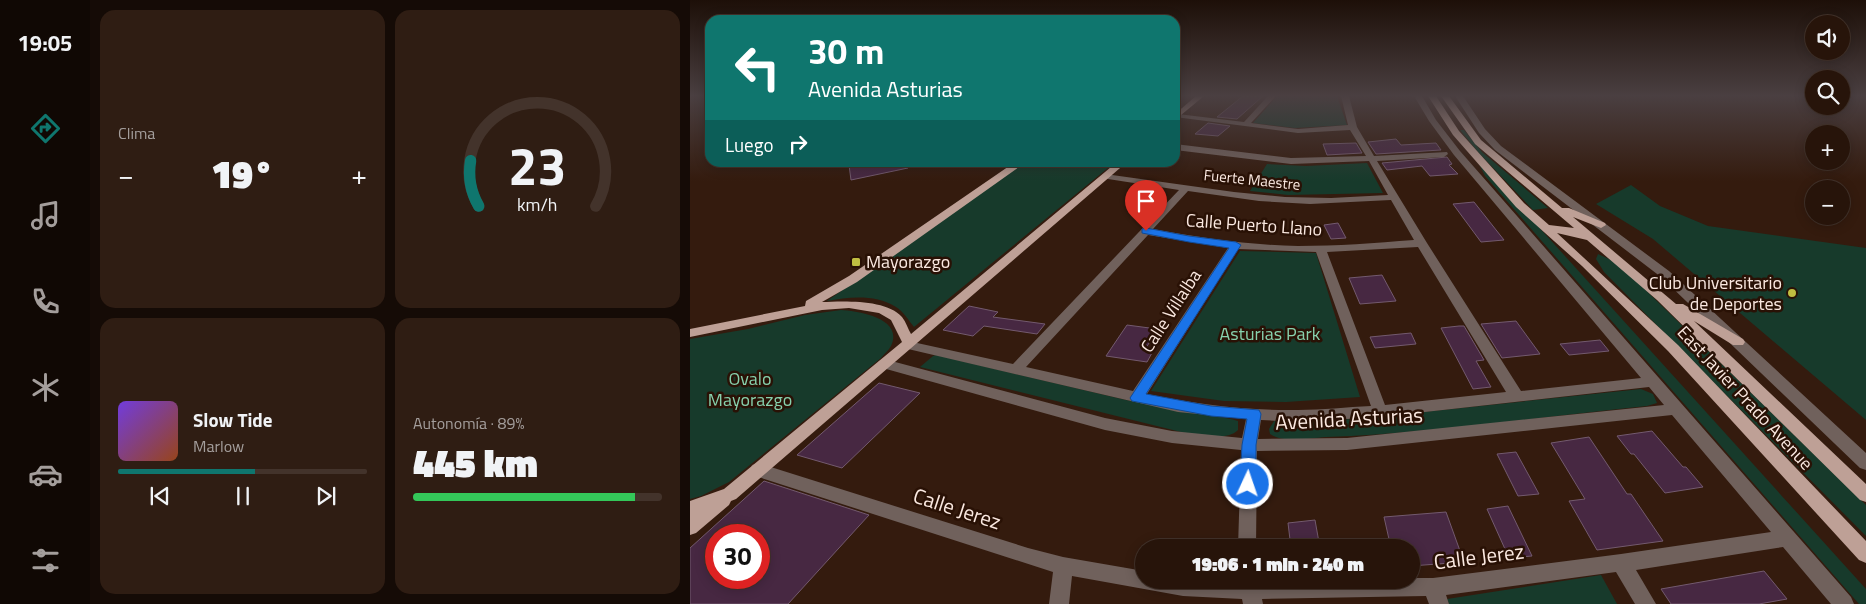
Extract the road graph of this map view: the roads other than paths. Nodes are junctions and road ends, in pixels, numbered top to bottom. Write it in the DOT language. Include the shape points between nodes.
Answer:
graph roads {
  1 [pos="1238,124"];
  2 [pos="1435,124"];
  3 [pos="1450,124"];
  4 [pos="1464,124"];
  5 [pos="1478,124"];
  6 [pos="1245,125"];
  7 [pos="1353,127"];
  8 [pos="1180,148"];
  9 [pos="1444,154"];
  10 [pos="1372,158"];
  11 [pos="1015,167"];
  12 [pos="1118,167"];
  13 [pos="1108,176"];
  14 [pos="1186,188"];
  15 [pos="1394,197"];
  16 [pos="1551,204"];
  17 [pos="1601,225"];
  18 [pos="1546,228"];
  19 [pos="1146,231"];
  20 [pos="1421,243"];
  21 [pos="1236,245"];
  22 [pos="1602,246"];
  23 [pos="1320,249"];
  24 [pos="1662,297"];
  25 [pos="791,312"];
  26 [pos="690,328"];
  27 [pos="715,328"];
  28 [pos="690,333"];
  29 [pos="1738,342"];
  30 [pos="908,344"];
  31 [pos="884,364"];
  32 [pos="1015,370"];
  33 [pos="1652,382"];
  34 [pos="1517,397"];
  35 [pos="1137,398"];
  36 [pos="1675,409"];
  37 [pos="1380,411"];
  38 [pos="1254,414"];
  39 [pos="1249,445"];
  40 [pos="1866,463"];
  41 [pos="758,470"];
  42 [pos="730,494"];
  43 [pos="1866,495"];
  44 [pos="690,509"];
  45 [pos="690,527"];
  46 [pos="1787,538"];
  47 [pos="1247,539"];
  48 [pos="1866,554"];
  49 [pos="1621,563"];
  50 [pos="1063,566"];
  51 [pos="1135,578"];
  52 [pos="1217,589"];
  53 [pos="1251,591"];
  54 [pos="1436,595"];
  55 [pos="1059,604"];
  56 [pos="1646,604"];
  57 [pos="1844,604"];
  1 -- 6 [label="street"];
  2 -- 33 [label="street"];
  3 -- 18 [label="main road, East Javier Prado Avenue" via="1482,164"];
  4 -- 16 [label="main road, East Javier Prado Avenue" via="1478,142"];
  5 -- 17 [label="street" via="1498,148"];
  6 -- 7 [label="street" via="1302,131"];
  7 -- 10 [label="street"];
  8 -- 10 [label="street" via="1291,161"];
  9 -- 10 [label="street"];
  10 -- 15 [label="street"];
  11 -- 25 [label="main road" via="834,292"];
  12 -- 13 [label="main road"];
  13 -- 14 [label="street, Fuerte Maestre"];
  13 -- 30 [label="main road"];
  14 -- 15 [label="street, Fuerte Maestre" via="1245,197 1311,201"];
  14 -- 19 [label="street"];
  15 -- 20 [label="street"];
  16 -- 17 [label="main road"];
  16 -- 22 [label="main road, East Javier Prado Avenue"];
  17 -- 29 [label="street" via="1665,274"];
  18 -- 22 [label="main road" via="1571,231"];
  18 -- 48 [label="main road, East Javier Prado Avenue" via="1673,348"];
  19 -- 21 [label="street, Calle Puerto Llano"];
  19 -- 32 [label="street"];
  20 -- 23 [label="street, Calle Puerto Llano"];
  20 -- 34 [label="street"];
  21 -- 23 [label="street, Calle Puerto Llano"];
  21 -- 35 [label="street, Calle Villalba"];
  22 -- 24 [label="main road, East Javier Prado Avenue"];
  23 -- 37 [label="street"];
  24 -- 29 [label="main road"];
  24 -- 43 [label="main road, East Javier Prado Avenue"];
  25 -- 27 [label="main road"];
  25 -- 30 [label="main road" via="849,304 883,310 896,318"];
  26 -- 27 [label="street"];
  27 -- 28 [label="main road"];
  29 -- 40 [label="street"];
  30 -- 31 [label="main road"];
  30 -- 32 [label="street, Avenida Asturias"];
  31 -- 39 [label="street, Avenida Asturias" via="1105,424 1172,437"];
  31 -- 41 [label="main road"];
  32 -- 35 [label="street, Avenida Asturias"];
  33 -- 34 [label="street, Avenida Asturias"];
  33 -- 36 [label="street"];
  34 -- 37 [label="street, Avenida Asturias"];
  35 -- 38 [label="street, Avenida Asturias" via="1211,411"];
  36 -- 39 [label="street, Avenida Asturias" via="1356,443"];
  36 -- 46 [label="street"];
  37 -- 38 [label="street, Avenida Asturias" via="1297,416"];
  38 -- 39 [label="street"];
  39 -- 47 [label="street"];
  41 -- 42 [label="main road"];
  41 -- 50 [label="street, Calle Jerez"];
  42 -- 44 [label="main road"];
  42 -- 45 [label="main road"];
  46 -- 49 [label="street, Calle Jerez"];
  46 -- 57 [label="street"];
  49 -- 54 [label="street, Calle Jerez"];
  49 -- 56 [label="street"];
  50 -- 51 [label="street, Calle Jerez"];
  50 -- 55 [label="street"];
  52 -- 53 [label="street, Calle Jerez"];
  53 -- 54 [label="street, Calle Jerez"];
}
